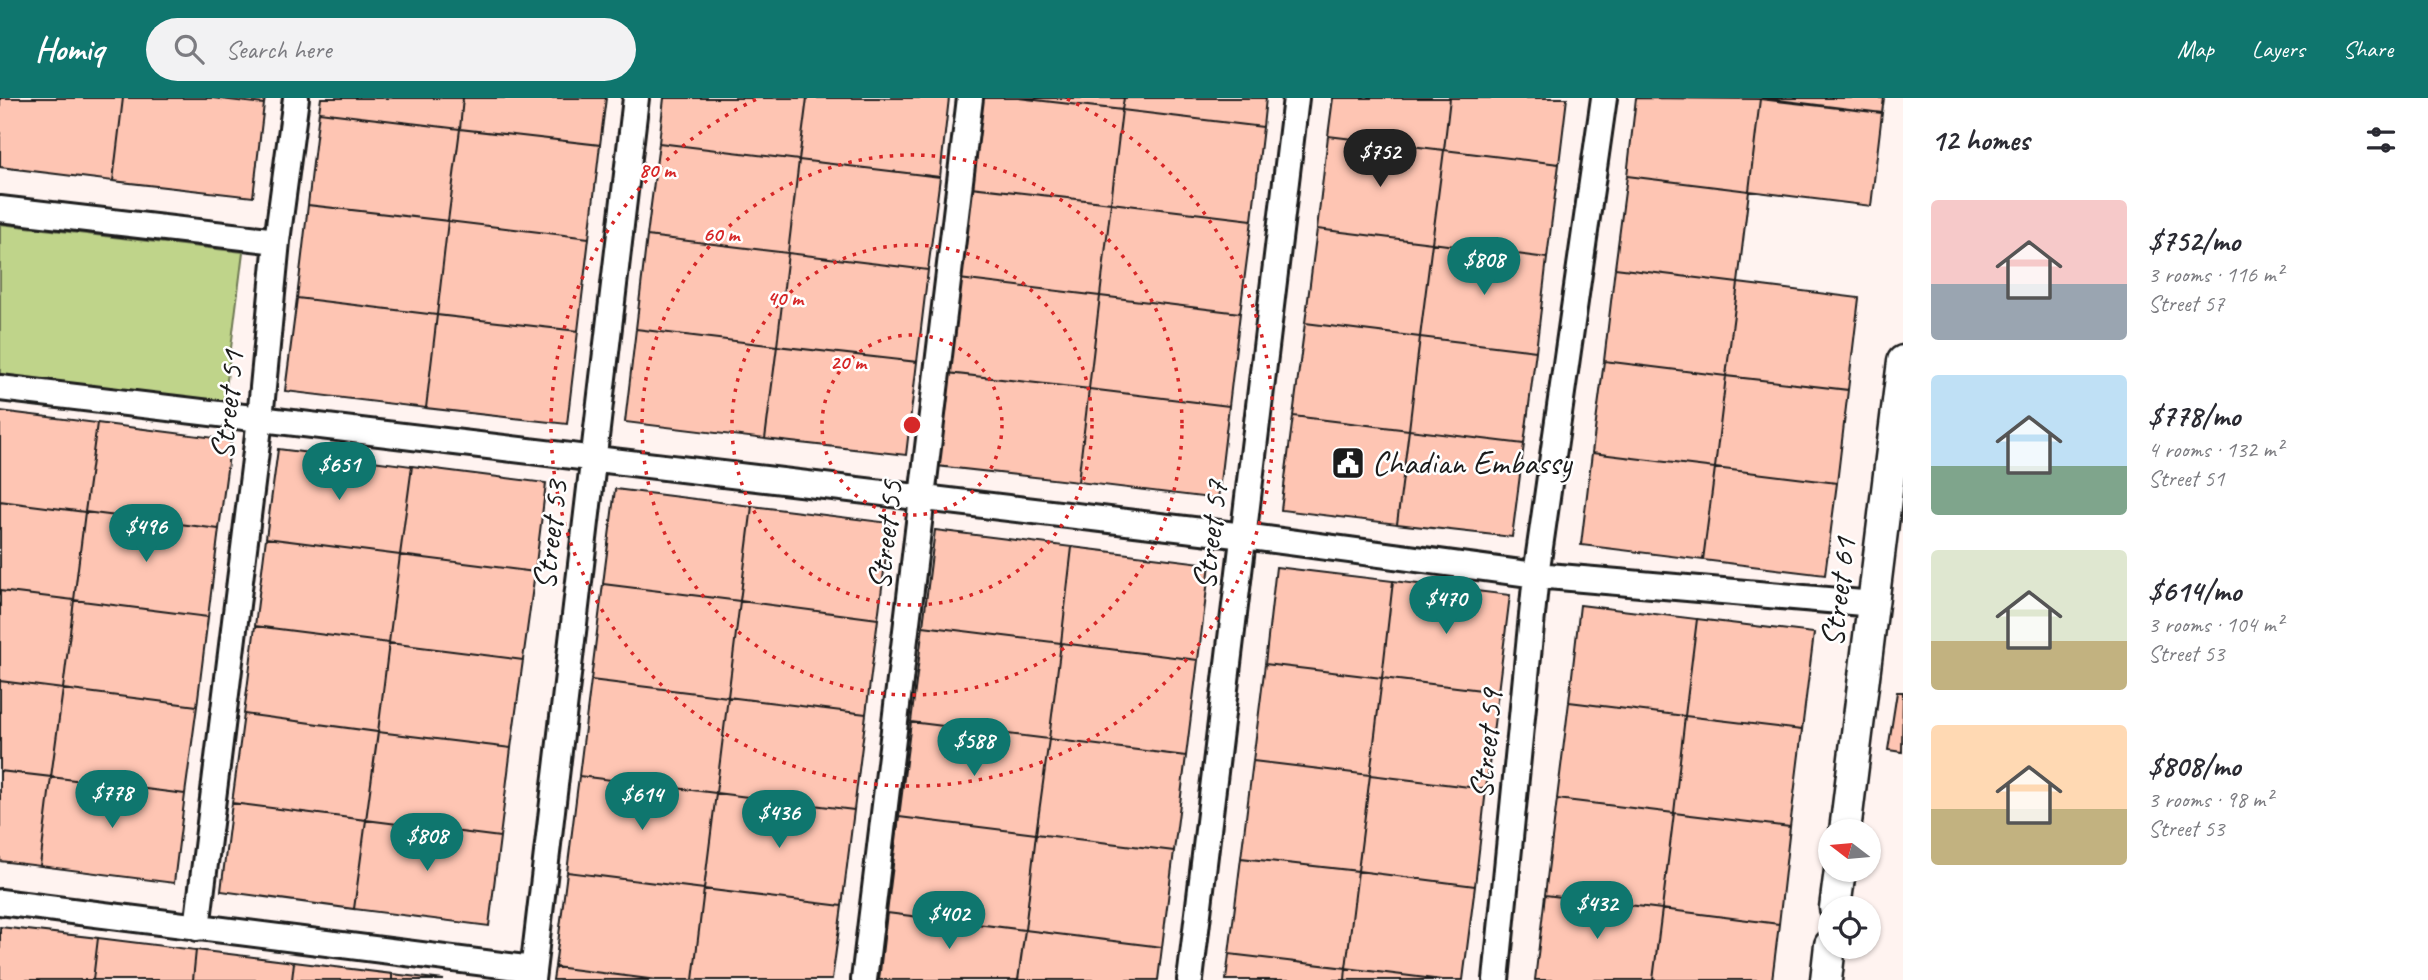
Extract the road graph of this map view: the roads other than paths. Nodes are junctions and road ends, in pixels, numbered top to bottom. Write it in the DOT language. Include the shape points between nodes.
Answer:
graph roads {
  1 [pos="296,98"];
  2 [pos="636,98"];
  3 [pos="970,98"];
  4 [pos="1296,98"];
  5 [pos="1604,98"];
  6 [pos="0,209"];
  7 [pos="277,241"];
  8 [pos="1903,361"];
  9 [pos="0,388"];
  10 [pos="260,419"];
  11 [pos="592,459"];
  12 [pos="923,497"];
  13 [pos="1244,536"];
  14 [pos="1536,575"];
  15 [pos="1874,604"];
  16 [pos="1847,819"];
  17 [pos="0,902"];
  18 [pos="197,928"];
  19 [pos="1828,959"];
  20 [pos="532,974"];
  21 [pos="864,980"];
  22 [pos="1190,980"];
  23 [pos="1496,980"];
  24 [pos="1826,980"];
  1 -- 7 [label="street, Street 51"];
  2 -- 11 [label="street, Street 53"];
  3 -- 12 [label="street, Street 55"];
  4 -- 13 [label="street, Street 57"];
  5 -- 14 [label="street, Street 59"];
  6 -- 7 [label="street"];
  7 -- 10 [label="street, Street 51"];
  8 -- 15 [label="street, Street 61"];
  9 -- 10 [label="street"];
  10 -- 11 [label="street"];
  10 -- 18 [label="street, Street 51"];
  11 -- 12 [label="street"];
  11 -- 20 [label="street, Street 53"];
  12 -- 13 [label="street"];
  12 -- 21 [label="street, Street 55"];
  13 -- 14 [label="street"];
  13 -- 22 [label="street, Street 57"];
  14 -- 15 [label="street"];
  14 -- 23 [label="street, Street 59"];
  15 -- 16 [label="street, Street 61"];
  17 -- 18 [label="street"];
  18 -- 20 [label="street"];
  19 -- 24 [label="street"];
}
